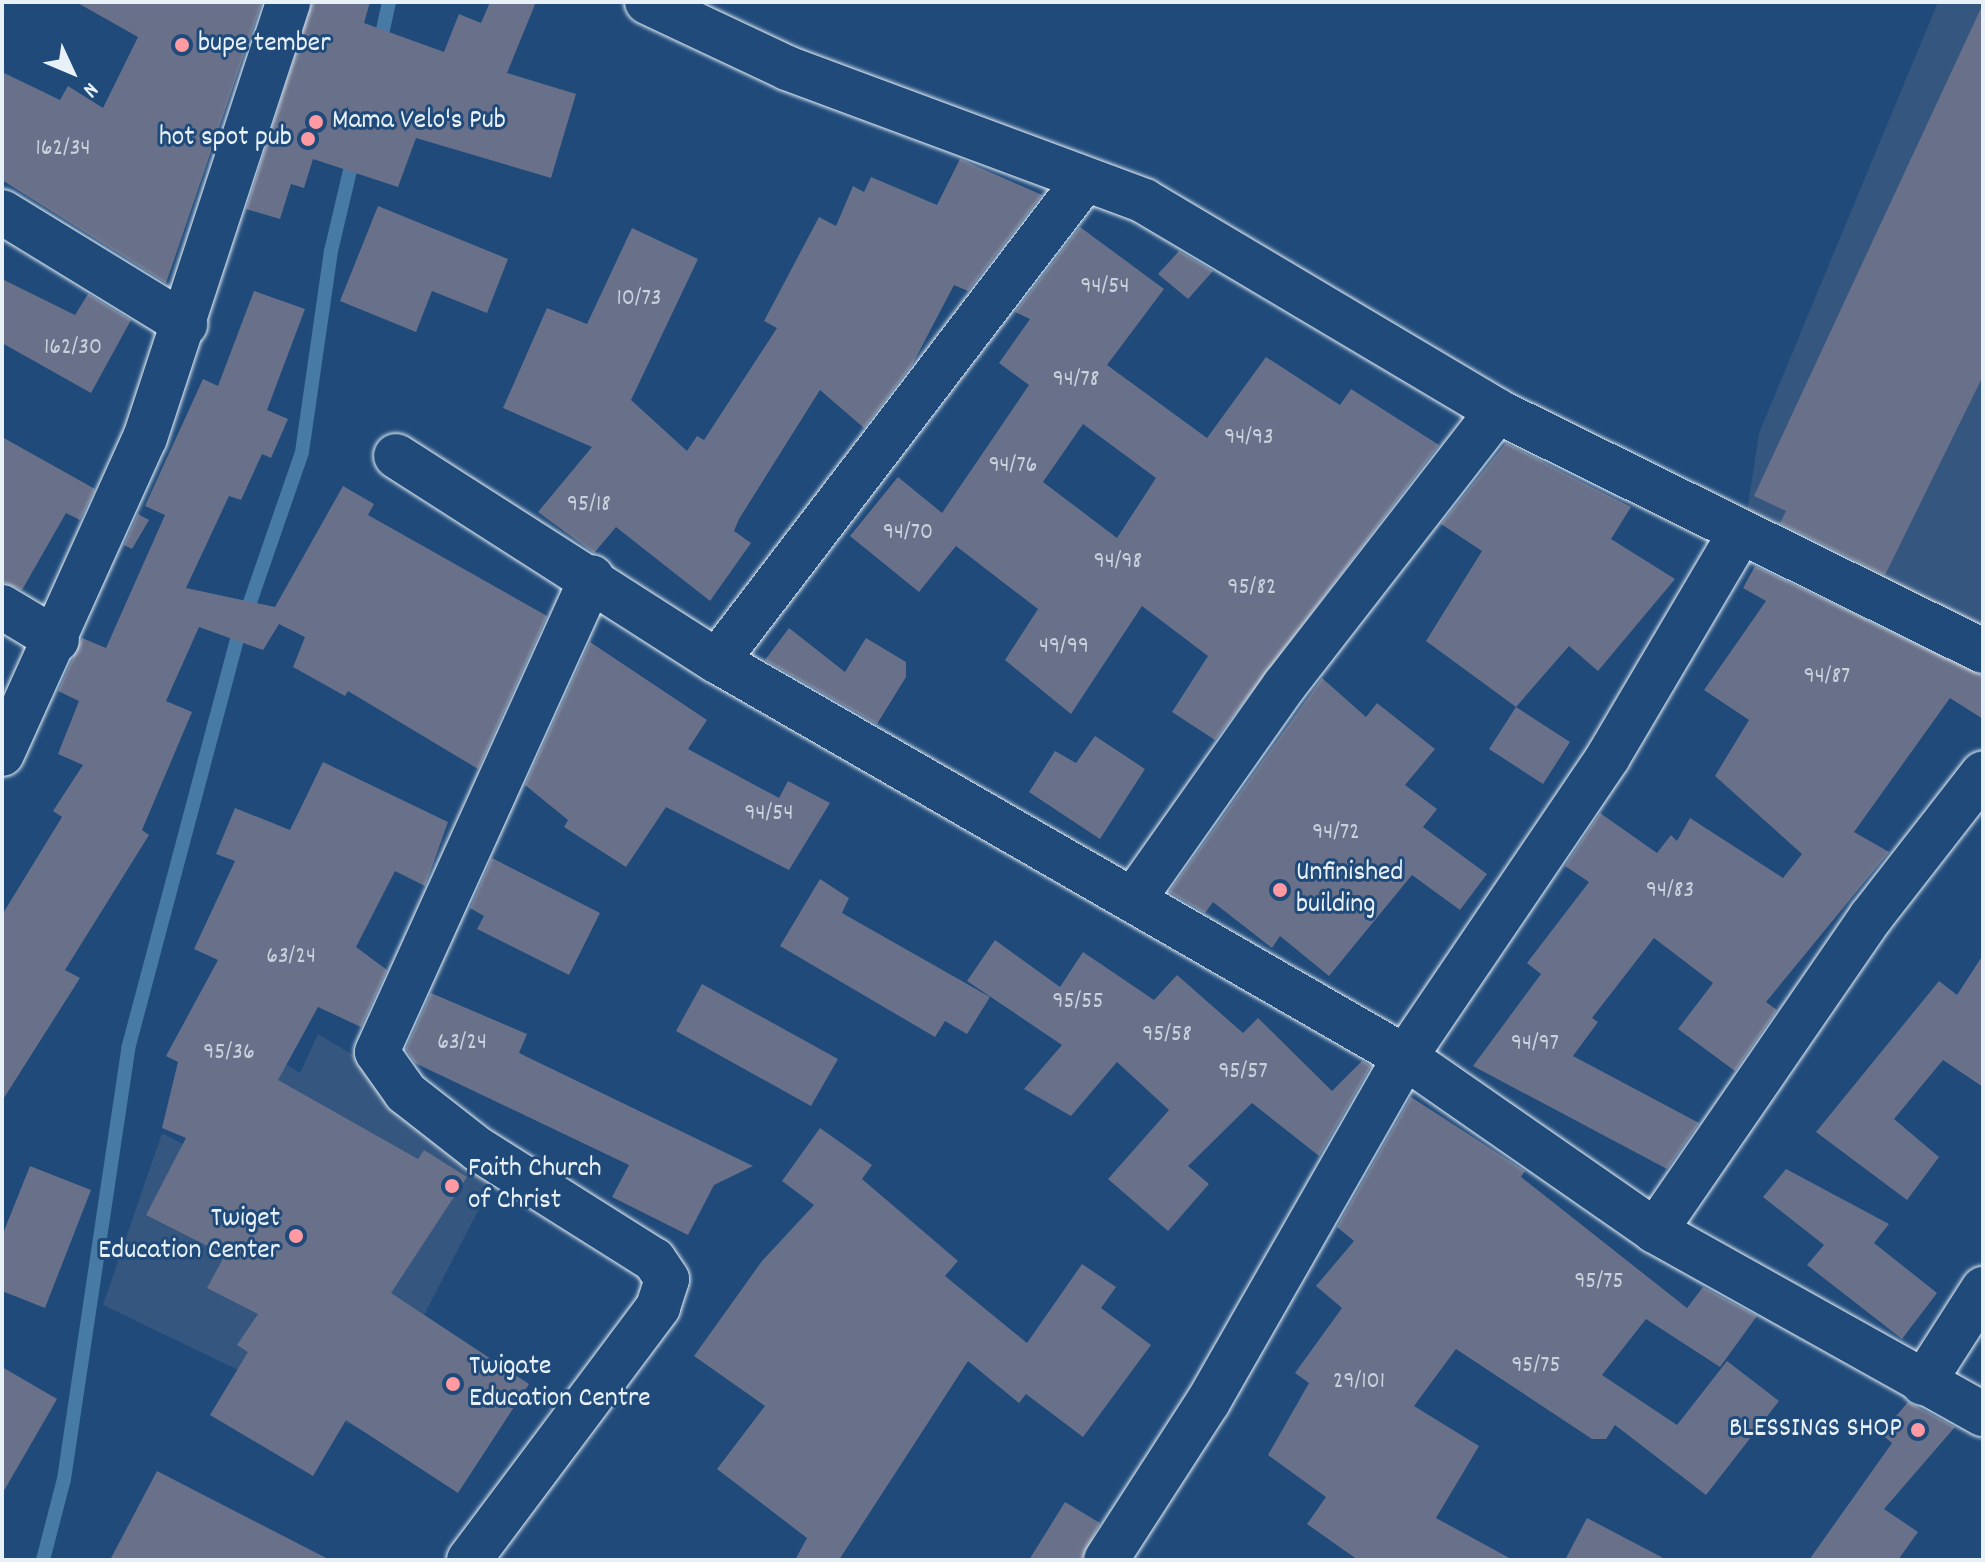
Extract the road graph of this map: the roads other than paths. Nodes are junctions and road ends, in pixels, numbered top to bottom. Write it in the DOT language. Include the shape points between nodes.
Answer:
graph roads {
  1 [pos="288,2"];
  2 [pos="647,2"];
  3 [pos="1083,182"];
  4 [pos="2,212"];
  5 [pos="185,324"];
  6 [pos="1497,411"];
  7 [pos="396,456"];
  8 [pos="1739,535"];
  9 [pos="592,577"];
  10 [pos="2,607"];
  11 [pos="57,640"];
  12 [pos="1983,651"];
  13 [pos="717,661"];
  14 [pos="2,754"];
  15 [pos="1983,773"];
  16 [pos="1133,900"];
  17 [pos="1405,1057"];
  18 [pos="1655,1231"];
  19 [pos="1983,1289"];
  20 [pos="1923,1383"];
  21 [pos="1983,1414"];
  22 [pos="469,1560"];
  23 [pos="1106,1560"];
  1 -- 5 [label="street"];
  2 -- 3 [label="street" via="787,68"];
  3 -- 6 [label="street" via="1144,201 1225,243"];
  3 -- 13 [label="street"];
  4 -- 5 [label="street"];
  5 -- 11 [label="street"];
  6 -- 8 [label="street"];
  6 -- 16 [label="street" via="1284,686"];
  7 -- 9 [label="street"];
  8 -- 12 [label="street"];
  8 -- 17 [label="street" via="1608,757"];
  9 -- 13 [label="street"];
  9 -- 22 [label="street" via="377,1052 406,1093 430,1112 654,1260 667,1279 658,1307"];
  10 -- 11 [label="street"];
  11 -- 14 [label="street"];
  13 -- 16 [label="street"];
  15 -- 18 [label="street" via="1871,917"];
  16 -- 17 [label="street"];
  17 -- 18 [label="street"];
  17 -- 23 [label="street" via="1208,1402"];
  18 -- 20 [label="street"];
  19 -- 20 [label="street"];
  20 -- 21 [label="street"];
}
